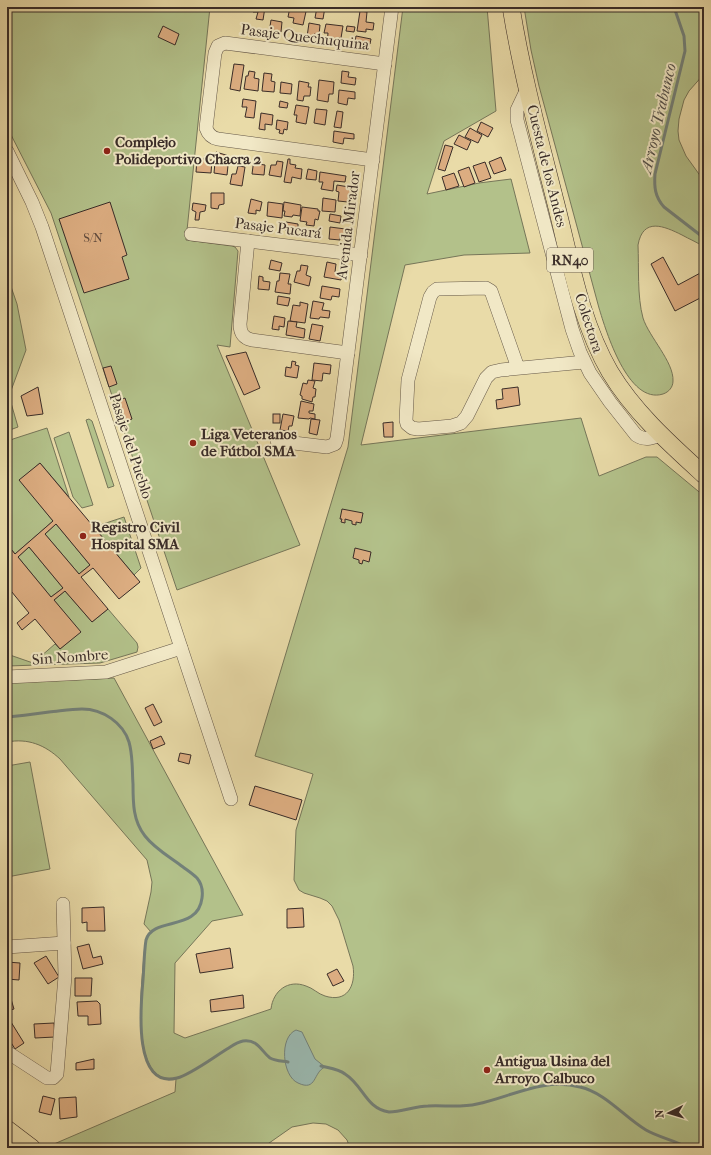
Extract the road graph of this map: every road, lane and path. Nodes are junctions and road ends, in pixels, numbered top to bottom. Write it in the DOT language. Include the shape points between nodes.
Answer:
graph roads {
  1 [pos="392,7"];
  2 [pos="511,7"];
  3 [pos="385,64"];
  4 [pos="527,89"];
  5 [pos="7,151"];
  6 [pos="373,160"];
  7 [pos="191,234"];
  8 [pos="248,241"];
  9 [pos="361,255"];
  10 [pos="348,353"];
  11 [pos="584,362"];
  12 [pos="518,368"];
  13 [pos="654,437"];
  14 [pos="277,441"];
  15 [pos="704,475"];
  16 [pos="181,648"];
  17 [pos="7,677"];
  18 [pos="231,799"];
  19 [pos="63,904"];
  20 [pos="64,943"];
  21 [pos="7,947"];
  22 [pos="7,1052"];
  23 [pos="7,1129"];
  24 [pos="32,1148"];
  1 -- 3 [label="street, Avenida Mirador"];
  2 -- 4 [label="main road, Cuesta de los Andes / RN40"];
  3 -- 6 [label="street, Avenida Mirador"];
  3 -- 6 [label="street, Pasaje Quechuquina" via="225,43 220,44 215,52 207,124 209,134 218,139"];
  4 -- 11 [label="street, Colectora" via="517,110 518,120 572,329"];
  4 -- 13 [label="main road, Cuesta de los Andes / RN40" via="580,299 593,337 608,368"];
  5 -- 16 [label="street, Pasaje del Pueblo" via="42,227"];
  6 -- 9 [label="street, Avenida Mirador"];
  7 -- 8 [label="street, Pasaje Pucará"];
  8 -- 9 [label="street, Pasaje Pucará"];
  8 -- 10 [label="street" via="240,324 243,335 252,340"];
  9 -- 10 [label="street, Avenida Mirador"];
  10 -- 14 [label="street, Avenida Mirador" via="337,438 333,446"];
  11 -- 12 [label="street"];
  11 -- 13 [label="street, Colectora" via="603,393 636,435 641,438"];
  12 -- 12 [label="street" via="491,291 486,288 437,289 430,297 408,375 407,424 418,429 461,423 489,375 496,371"];
  13 -- 15 [label="main road, Cuesta de los Andes / RN40"];
  16 -- 17 [label="street, Sin Nombre" via="106,672"];
  16 -- 18 [label="street, Pasaje del Pueblo"];
  19 -- 20 [label="street"];
  20 -- 21 [label="street"];
  20 -- 22 [label="street" via="65,976 56,1077 47,1078"];
  23 -- 24 [label="main road"];
}
